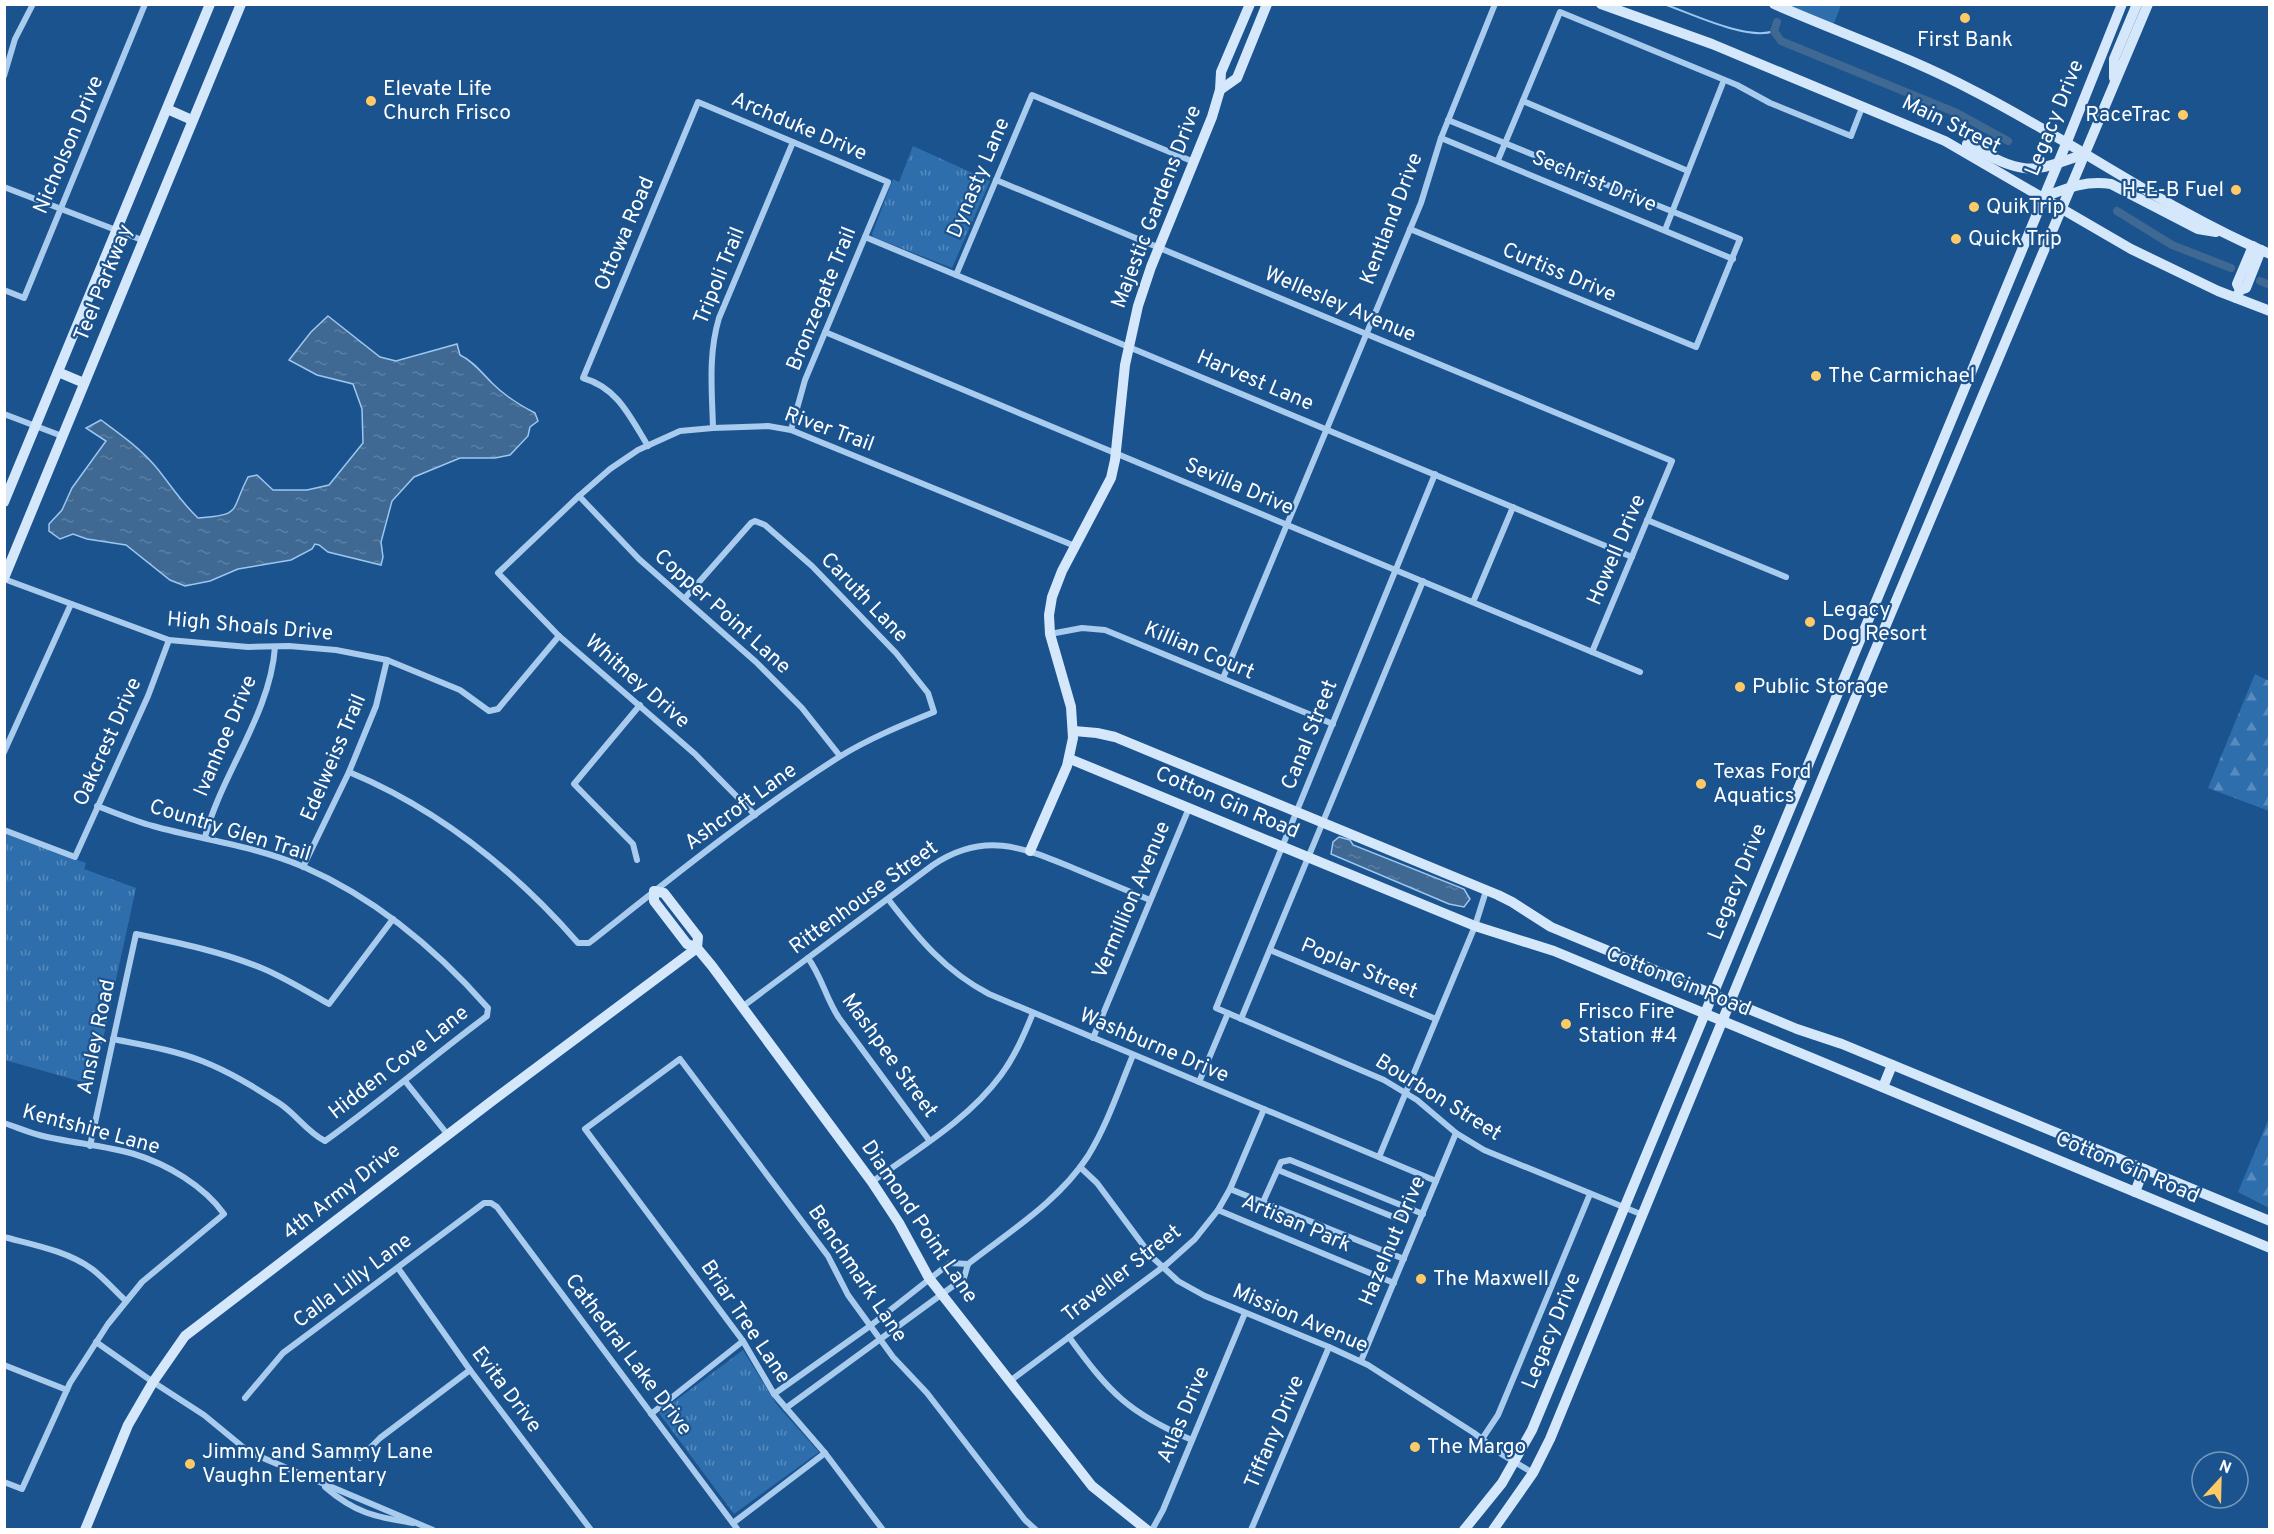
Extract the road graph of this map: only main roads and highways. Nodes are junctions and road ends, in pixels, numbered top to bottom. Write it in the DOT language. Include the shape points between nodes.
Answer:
graph roads {
  1 [pos="210,4"];
  2 [pos="241,4"];
  3 [pos="1250,4"];
  4 [pos="1267,4"];
  5 [pos="1601,4"];
  6 [pos="1774,4"];
  7 [pos="2122,4"];
  8 [pos="2136,4"];
  9 [pos="2148,4"];
  10 [pos="2114,87"];
  11 [pos="1220,90"];
  12 [pos="167,109"];
  13 [pos="192,120"];
  14 [pos="1904,122"];
  15 [pos="2067,144"];
  16 [pos="2085,153"];
  17 [pos="2059,162"];
  18 [pos="2073,185"];
  19 [pos="2044,197"];
  20 [pos="2063,209"];
  21 [pos="2227,234"];
  22 [pos="2261,250"];
  23 [pos="2238,294"];
  24 [pos="2270,311"];
  25 [pos="1980,351"];
  26 [pos="1999,359"];
  27 [pos="58,372"];
  28 [pos="84,383"];
  29 [pos="4,502"];
  30 [pos="1915,507"];
  31 [pos="1933,514"];
  32 [pos="4,579"];
  33 [pos="1852,657"];
  34 [pos="1869,665"];
  35 [pos="1074,731"];
  36 [pos="1070,759"];
  37 [pos="1792,801"];
  38 [pos="1811,808"];
  39 [pos="1030,850"];
  40 [pos="654,891"];
  41 [pos="1588,943"];
  42 [pos="697,948"];
  43 [pos="1635,962"];
  44 [pos="1580,963"];
  45 [pos="1627,982"];
  46 [pos="1713,995"];
  47 [pos="1731,1002"];
  48 [pos="1704,1014"];
  49 [pos="1723,1022"];
  50 [pos="1892,1065"];
  51 [pos="1883,1088"];
  52 [pos="2144,1169"];
  53 [pos="2135,1192"];
  54 [pos="2270,1221"];
  55 [pos="2270,1248"];
  56 [pos="85,1530"];
  57 [pos="1150,1530"];
  58 [pos="1464,1530"];
  59 [pos="1493,1530"];
  1 -- 12 [label="main road, Teel Parkway"];
  2 -- 13 [label="main road, Teel Parkway"];
  3 -- 11 [label="main road, Majestic Gardens Drive" via="1221,72"];
  4 -- 11 [label="main road, Majestic Gardens Drive" via="1236,78"];
  5 -- 14 [label="main road, Main Street" via="1712,44"];
  6 -- 15 [label="main road, Main Street" via="1975,91"];
  7 -- 15 [label="main road, Legacy Drive"];
  8 -- 10 [label="main road" via="2114,59"];
  9 -- 10 [label="main road, Legacy Drive"];
  10 -- 16 [label="main road, Legacy Drive"];
  11 -- 35 [label="main road, Majestic Gardens Drive" via="1142,293 1129,347 1113,469 1054,588 1050,634"];
  12 -- 13 [label="main road"];
  12 -- 27 [label="main road, Teel Parkway"];
  13 -- 28 [label="main road, Teel Parkway"];
  14 -- 17 [label="main road" via="1927,126 2019,167 2043,168"];
  14 -- 19 [label="main road, Main Street" via="1967,152"];
  15 -- 16 [label="main road, Main Street"];
  15 -- 17 [label="main road, Legacy Drive"];
  16 -- 17 [label="main road"];
  16 -- 18 [label="main road, Legacy Drive"];
  16 -- 21 [label="main road, Main Street"];
  17 -- 19 [label="main road, Legacy Drive"];
  18 -- 19 [label="main road"];
  18 -- 20 [label="main road, Legacy Drive"];
  18 -- 21 [label="main road" via="2111,184 2198,228"];
  19 -- 20 [label="main road, Main Street"];
  19 -- 25 [label="main road, Legacy Drive"];
  20 -- 23 [label="main road, Main Street" via="2131,249"];
  20 -- 26 [label="main road, Legacy Drive"];
  21 -- 22 [label="main road, Main Street"];
  22 -- 23 [label="main road" via="2246,288"];
  23 -- 24 [label="main road, Main Street"];
  25 -- 26 [label="main road"];
  25 -- 30 [label="main road, Legacy Drive"];
  26 -- 31 [label="main road, Legacy Drive"];
  27 -- 28 [label="main road"];
  27 -- 29 [label="main road, Teel Parkway"];
  28 -- 32 [label="main road, Teel Parkway"];
  30 -- 31 [label="main road"];
  30 -- 33 [label="main road, Legacy Drive"];
  31 -- 34 [label="main road, Legacy Drive"];
  33 -- 34 [label="main road"];
  33 -- 37 [label="main road, Legacy Drive"];
  34 -- 38 [label="main road, Legacy Drive"];
  35 -- 36 [label="main road, Majestic Gardens Drive"];
  35 -- 41 [label="main road, Cotton Gin Road" via="1115,737 1512,902 1551,927"];
  36 -- 39 [label="main road, Majestic Gardens Drive"];
  36 -- 44 [label="main road, Cotton Gin Road" via="1475,926 1548,948"];
  37 -- 38 [label="main road"];
  37 -- 46 [label="main road, Legacy Drive"];
  38 -- 47 [label="main road, Legacy Drive"];
  40 -- 42 [label="main road, Diamond Point Lane" via="664,893 698,937"];
  41 -- 43 [label="main road, Cotton Gin Road"];
  41 -- 44 [label="main road"];
  42 -- 56 [label="main road, 4th Army Drive" via="185,1336 128,1425"];
  42 -- 57 [label="main road, Diamond Point Lane" via="872,1182 941,1294 1092,1486"];
  43 -- 45 [label="main road"];
  43 -- 46 [label="main road, Cotton Gin Road"];
  44 -- 45 [label="main road, Cotton Gin Road"];
  45 -- 48 [label="main road, Cotton Gin Road"];
  46 -- 47 [label="main road, Cotton Gin Road"];
  46 -- 48 [label="main road, Legacy Drive"];
  47 -- 49 [label="main road, Legacy Drive"];
  47 -- 50 [label="main road, Cotton Gin Road"];
  48 -- 49 [label="main road, Cotton Gin Road"];
  48 -- 58 [label="main road, Legacy Drive" via="1532,1430 1502,1483"];
  49 -- 51 [label="main road, Cotton Gin Road"];
  49 -- 59 [label="main road, Legacy Drive" via="1550,1439 1533,1473"];
  50 -- 51 [label="main road"];
  50 -- 52 [label="main road, Cotton Gin Road"];
  51 -- 53 [label="main road, Cotton Gin Road"];
  52 -- 53 [label="main road"];
  52 -- 54 [label="main road, Cotton Gin Road"];
  53 -- 55 [label="main road, Cotton Gin Road"];
}
